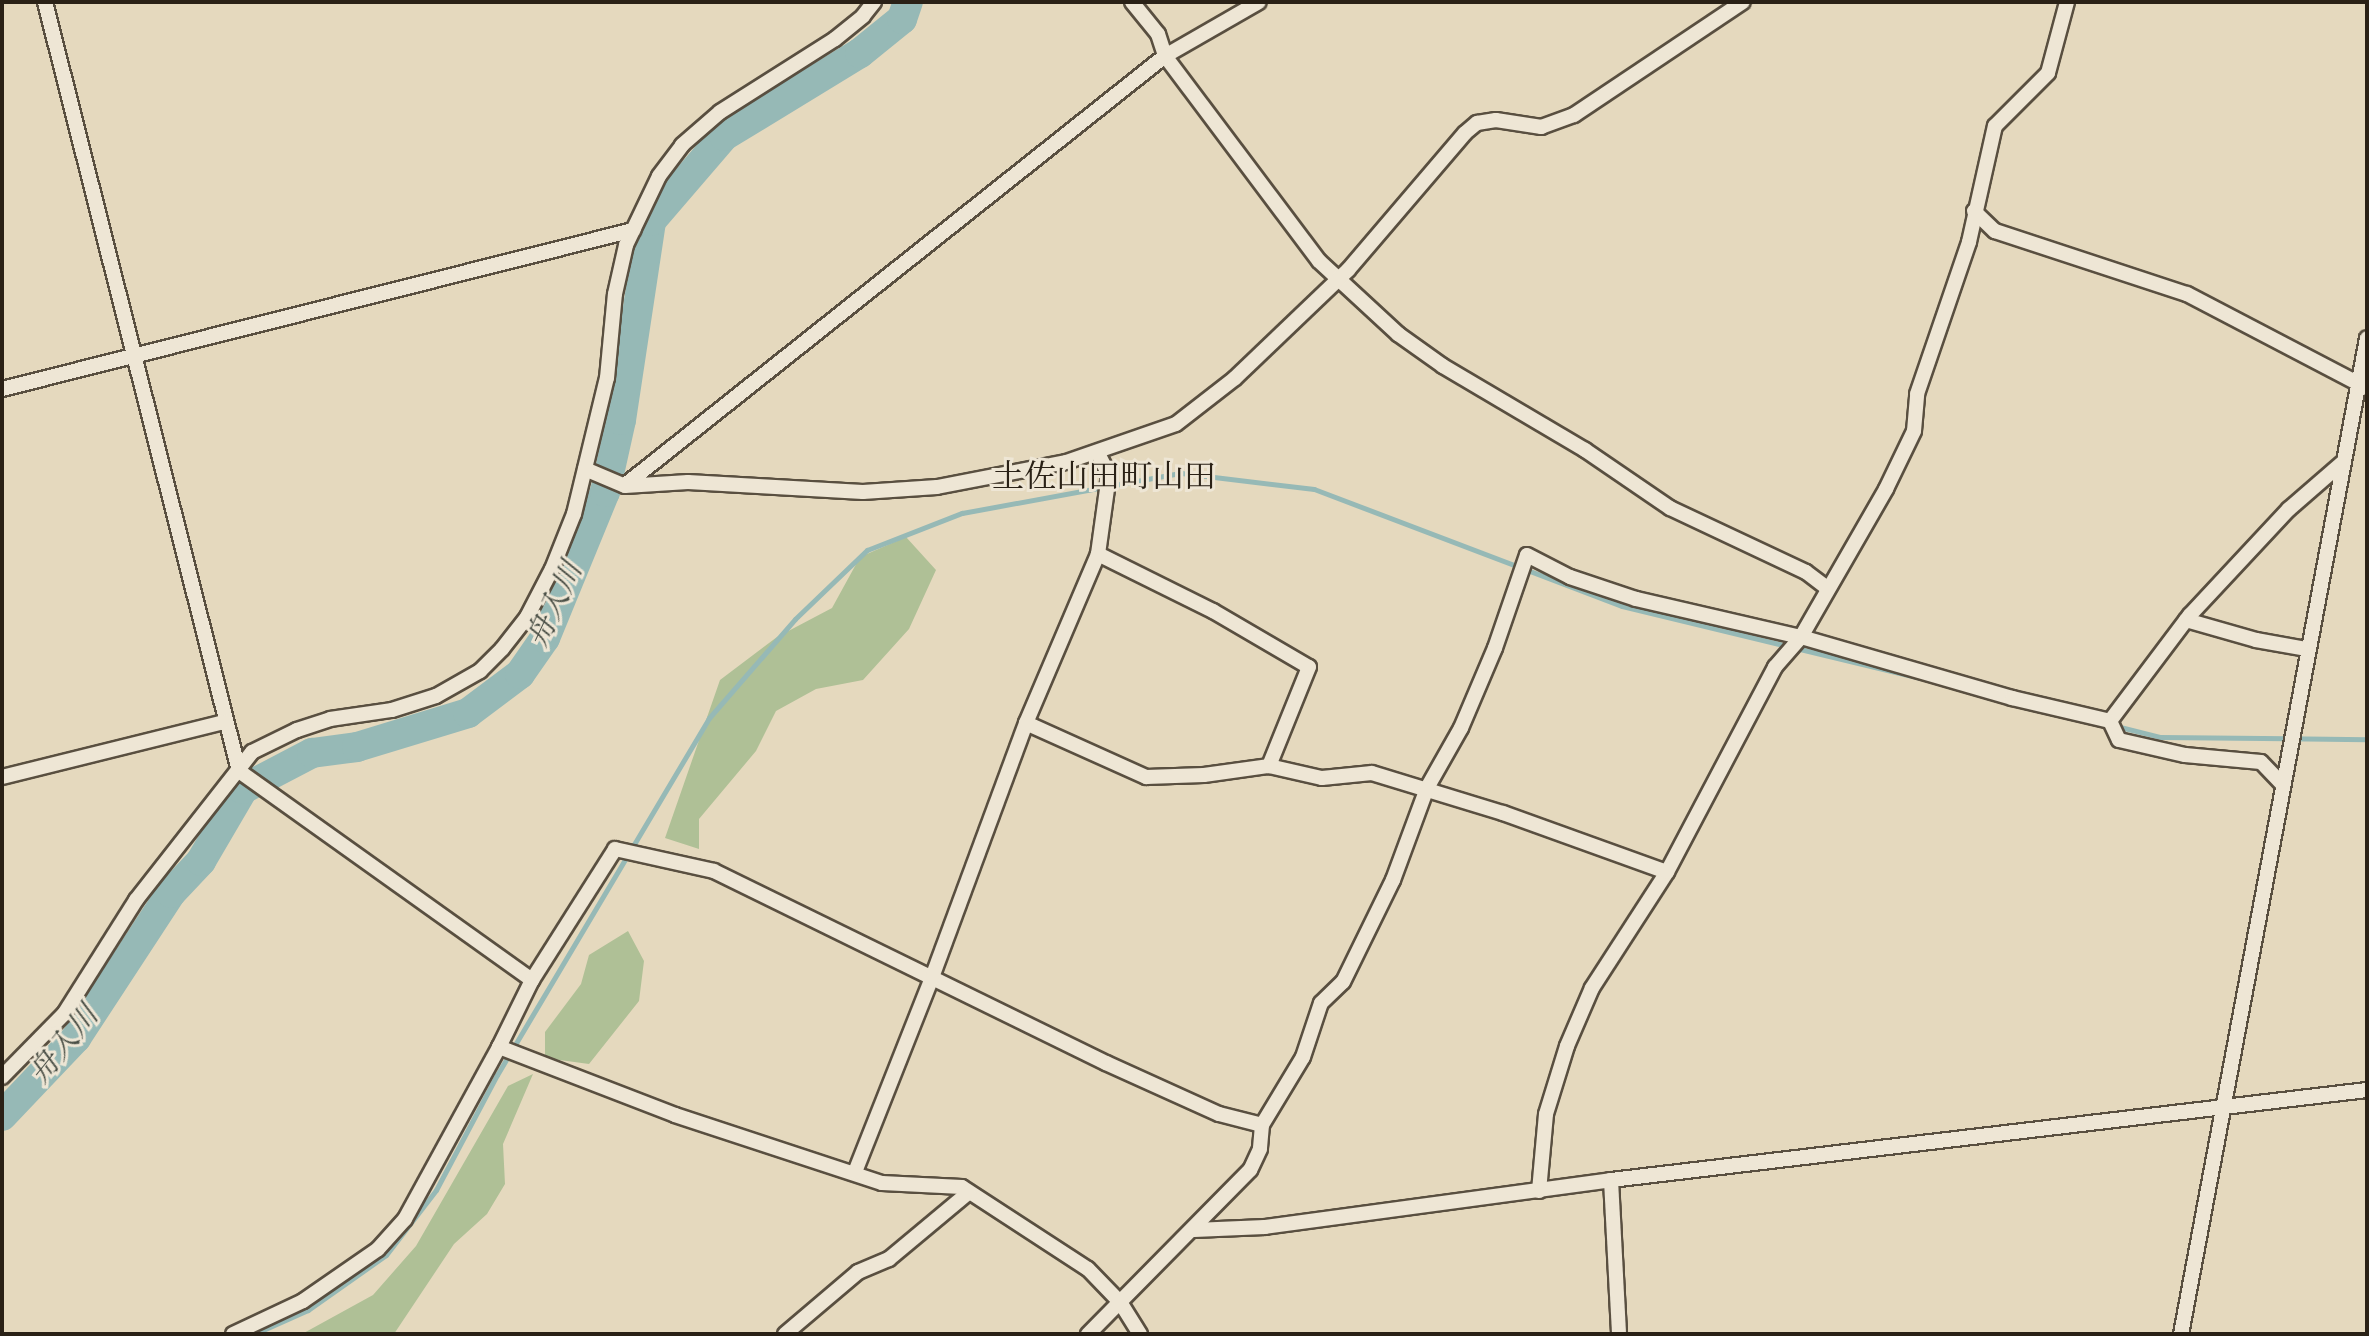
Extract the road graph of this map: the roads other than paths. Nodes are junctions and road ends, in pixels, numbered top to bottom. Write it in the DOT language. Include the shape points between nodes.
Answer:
graph roads {
  1 [pos="45,2"];
  2 [pos="874,2"];
  3 [pos="1132,2"];
  4 [pos="1259,2"];
  5 [pos="1743,2"];
  6 [pos="2067,2"];
  7 [pos="1165,56"];
  8 [pos="1974,211"];
  9 [pos="633,230"];
  10 [pos="1338,279"];
  11 [pos="2367,338"];
  12 [pos="133,356"];
  13 [pos="2362,384"];
  14 [pos="2,389"];
  15 [pos="1098,453"];
  16 [pos="2343,462"];
  17 [pos="585,469"];
  18 [pos="625,486"];
  19 [pos="1098,554"];
  20 [pos="1826,587"];
  21 [pos="2186,620"];
  22 [pos="1801,637"];
  23 [pos="2307,649"];
  24 [pos="2110,721"];
  25 [pos="225,722"];
  26 [pos="1026,723"];
  27 [pos="1269,766"];
  28 [pos="239,771"];
  29 [pos="2,777"];
  30 [pos="2283,785"];
  31 [pos="1427,788"];
  32 [pos="1667,872"];
  33 [pos="532,980"];
  34 [pos="931,980"];
  35 [pos="502,1048"];
  36 [pos="2,1077"];
  37 [pos="2367,1090"];
  38 [pos="2222,1107"];
  39 [pos="1262,1125"];
  40 [pos="855,1172"];
  41 [pos="1611,1180"];
  42 [pos="1539,1191"];
  43 [pos="969,1192"];
  44 [pos="1194,1230"];
  45 [pos="1120,1302"];
  46 [pos="233,1334"];
  47 [pos="785,1334"];
  48 [pos="1088,1334"];
  49 [pos="1140,1334"];
  50 [pos="1619,1334"];
  51 [pos="2181,1334"];
  1 -- 12 [label="street"];
  2 -- 9 [label="street" via="835,39 758,85 682,145 659,176"];
  3 -- 7 [label="street" via="1158,34"];
  4 -- 7 [label="street"];
  5 -- 10 [label="street" via="1574,115 1541,127 1496,120 1477,123"];
  6 -- 8 [label="street" via="2048,73 1995,126"];
  7 -- 10 [label="street"];
  7 -- 18 [label="street"];
  8 -- 13 [label="street" via="1995,231 2187,294"];
  8 -- 20 [label="street" via="1965,255 1917,394 1914,431"];
  9 -- 12 [label="street"];
  9 -- 17 [label="street" via="615,294 607,378"];
  10 -- 15 [label="street" via="1235,378 1176,424"];
  10 -- 20 [label="street" via="1398,334 1443,366 1585,450 1670,508 1806,572"];
  11 -- 13 [label="street"];
  12 -- 14 [label="street"];
  12 -- 25 [label="street"];
  13 -- 16 [label="street"];
  15 -- 18 [label="street" via="922,488 863,492 688,482"];
  15 -- 19 [label="street" via="1109,475"];
  16 -- 21 [label="street" via="2289,509"];
  16 -- 23 [label="street"];
  17 -- 18 [label="street"];
  17 -- 28 [label="street" via="552,569 527,617 480,671 436,696 297,730 252,752"];
  19 -- 26 [label="street"];
  19 -- 27 [label="street" via="1213,611 1309,667"];
  20 -- 22 [label="street"];
  21 -- 23 [label="street"];
  21 -- 24 [label="street"];
  22 -- 24 [label="street"];
  22 -- 31 [label="street" via="1636,599 1570,577 1527,555 1495,648"];
  22 -- 32 [label="street" via="1759,695"];
  23 -- 30 [label="street"];
  24 -- 30 [label="street" via="2119,740 2185,755 2261,762"];
  25 -- 28 [label="street"];
  25 -- 29 [label="street"];
  26 -- 27 [label="street" via="1146,777"];
  26 -- 34 [label="street"];
  27 -- 31 [label="street" via="1322,778 1372,773"];
  28 -- 33 [label="street"];
  28 -- 36 [label="street" via="136,900 64,1014"];
  30 -- 38 [label="street"];
  31 -- 32 [label="street"];
  31 -- 39 [label="street" via="1393,880 1343,982 1321,1003 1303,1057"];
  32 -- 42 [label="street" via="1592,988 1567,1046 1546,1114"];
  33 -- 34 [label="street" via="615,849 714,871"];
  33 -- 35 [label="street"];
  34 -- 39 [label="street" via="1219,1114"];
  34 -- 40 [label="street"];
  35 -- 40 [label="street" via="675,1115"];
  35 -- 46 [label="street" via="405,1219 378,1249 303,1301"];
  37 -- 38 [label="street"];
  38 -- 41 [label="street"];
  38 -- 51 [label="street"];
  39 -- 44 [label="street" via="1260,1149 1250,1170"];
  40 -- 43 [label="street" via="882,1183 962,1187"];
  41 -- 42 [label="street"];
  41 -- 50 [label="street"];
  42 -- 44 [label="street" via="1265,1227"];
  43 -- 45 [label="street" via="1088,1269"];
  43 -- 47 [label="street" via="889,1259 858,1272"];
  44 -- 45 [label="street"];
  45 -- 48 [label="street"];
  45 -- 49 [label="street"];
}
